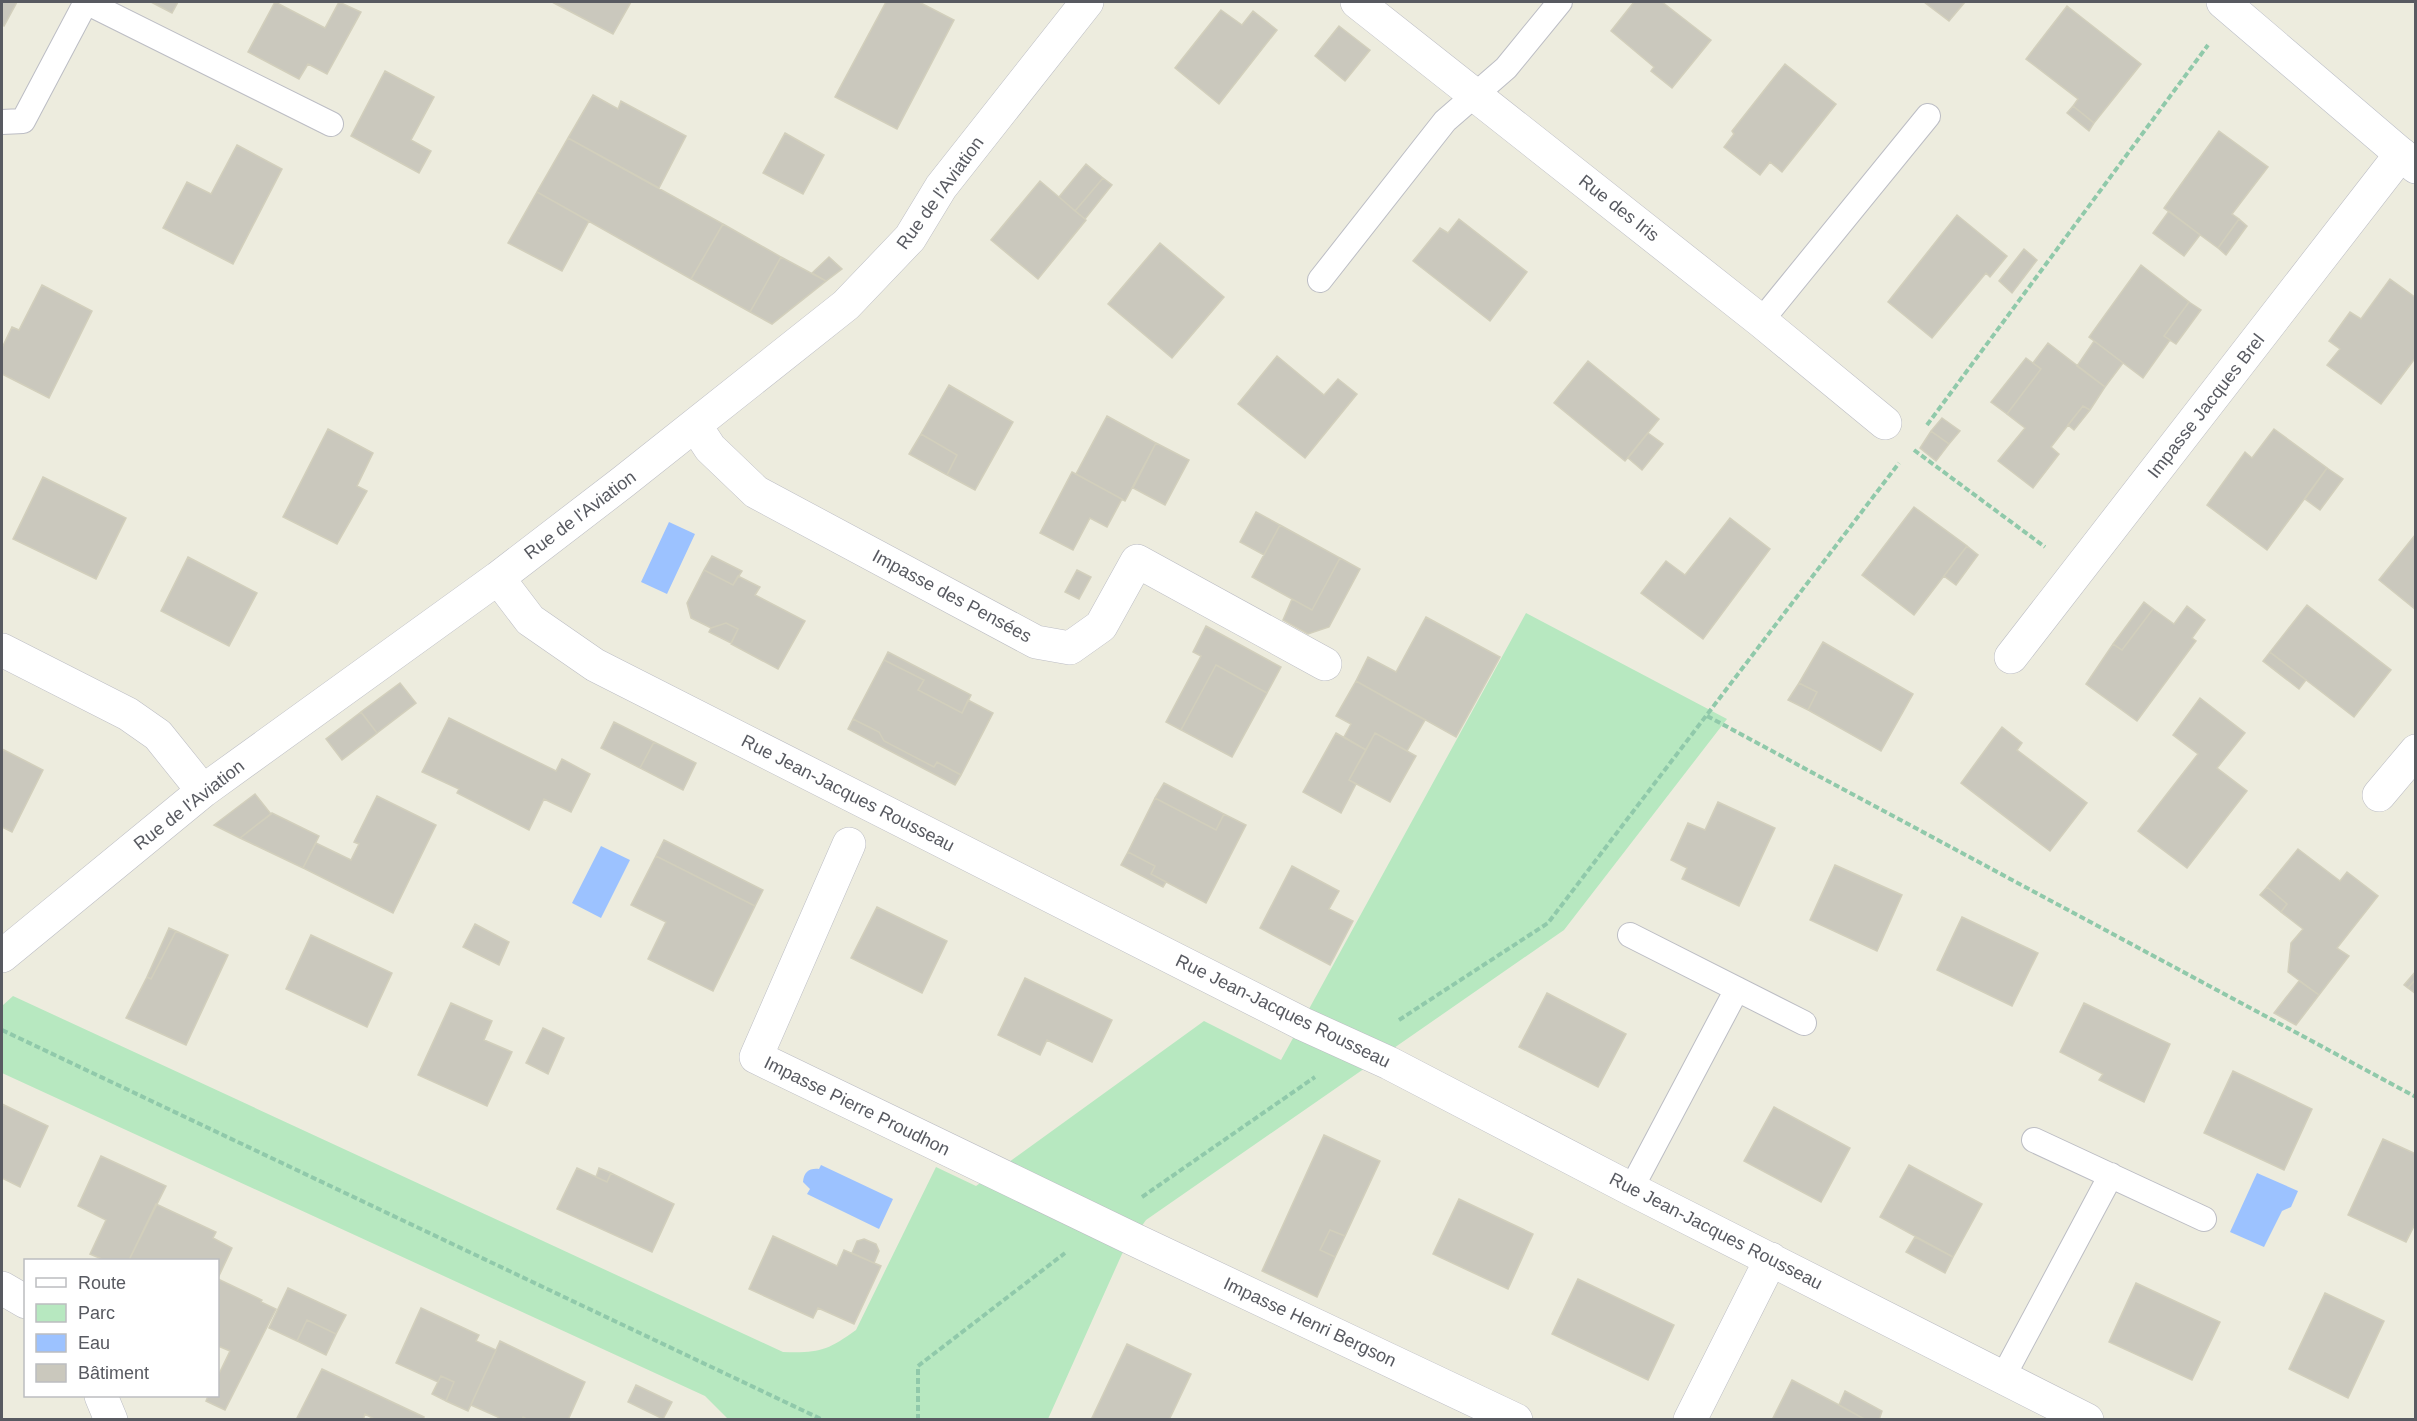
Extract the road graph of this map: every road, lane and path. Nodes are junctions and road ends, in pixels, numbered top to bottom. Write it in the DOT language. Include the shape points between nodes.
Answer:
graph roads {
  1 [pos="1087,2"];
  2 [pos="1357,2"];
  3 [pos="1560,2"];
  4 [pos="2228,6"];
  5 [pos="1476,95"];
  6 [pos="1928,116"];
  7 [pos="2,122"];
  8 [pos="330,124"];
  9 [pos="2408,160"];
  10 [pos="1320,280"];
  11 [pos="1761,321"];
  12 [pos="1885,423"];
  13 [pos="695,425"];
  14 [pos="1925,429"];
  15 [pos="1911,448"];
  16 [pos="1904,457"];
  17 [pos="2078,571"];
  18 [pos="498,578"];
  19 [pos="2,650"];
  20 [pos="2011,657"];
  21 [pos="1325,664"];
  22 [pos="1707,716"];
  23 [pos="2415,751"];
  24 [pos="203,791"];
  25 [pos="2379,795"];
  26 [pos="849,844"];
  27 [pos="1630,935"];
  28 [pos="2,956"];
  29 [pos="1737,989"];
  30 [pos="1804,1023"];
  31 [pos="2,1030"];
  32 [pos="1356,1048"];
  33 [pos="2415,1097"];
  34 [pos="2034,1140"];
  35 [pos="2111,1175"];
  36 [pos="1631,1189"];
  37 [pos="2204,1219"];
  38 [pos="1103,1224"];
  39 [pos="1771,1259"];
  40 [pos="2,1288"];
  41 [pos="24,1301"];
  42 [pos="2003,1377"];
  43 [pos="102,1397"];
  44 [pos="111,1419"];
  45 [pos="823,1419"];
  46 [pos="918,1419"];
  47 [pos="1516,1419"];
  48 [pos="1690,1419"];
  49 [pos="2087,1419"];
  1 -- 13 [label="street, Rue de l'Aviation" via="941,187 910,238 846,305"];
  2 -- 5 [label="street, Rue des Iris"];
  3 -- 5 [label="lane" via="1506,68"];
  4 -- 9 [label="street"];
  4 -- 14 [label="path"];
  5 -- 10 [label="lane" via="1445,121"];
  5 -- 11 [label="street, Rue des Iris"];
  6 -- 11 [label="lane"];
  7 -- 8 [label="lane" via="23,121 86,2"];
  9 -- 17 [label="street, Impasse Jacques Brel"];
  11 -- 12 [label="street, Rue des Iris"];
  13 -- 18 [label="street, Rue de l'Aviation"];
  13 -- 21 [label="street, Impasse des Pensées" via="710,448 756,492 1036,642 1070,648 1101,626 1137,561"];
  15 -- 17 [label="path"];
  16 -- 22 [label="path"];
  17 -- 20 [label="street, Impasse Jacques Brel"];
  18 -- 24 [label="street, Rue de l'Aviation"];
  18 -- 32 [label="street, Rue Jean-Jacques Rousseau" via="530,620 595,665"];
  19 -- 24 [label="street" via="128,714 158,735"];
  22 -- 32 [label="path" via="1548,922"];
  22 -- 33 [label="path"];
  23 -- 25 [label="street"];
  24 -- 28 [label="street, Rue de l'Aviation"];
  26 -- 38 [label="street, Impasse Pierre Proudhon" via="756,1057"];
  27 -- 29 [label="lane"];
  29 -- 30 [label="lane"];
  29 -- 36 [label="lane"];
  31 -- 45 [label="path"];
  32 -- 36 [label="street, Rue Jean-Jacques Rousseau"];
  32 -- 38 [label="path"];
  34 -- 35 [label="lane"];
  35 -- 37 [label="lane"];
  35 -- 42 [label="lane"];
  36 -- 39 [label="street, Rue Jean-Jacques Rousseau"];
  38 -- 46 [label="path" via="918,1366"];
  38 -- 47 [label="street, Impasse Henri Bergson"];
  39 -- 42 [label="street, Rue Jean-Jacques Rousseau"];
  39 -- 48 [label="street"];
  40 -- 41 [label="street"];
  42 -- 49 [label="street, Rue Jean-Jacques Rousseau"];
  43 -- 44 [label="street"];
}
